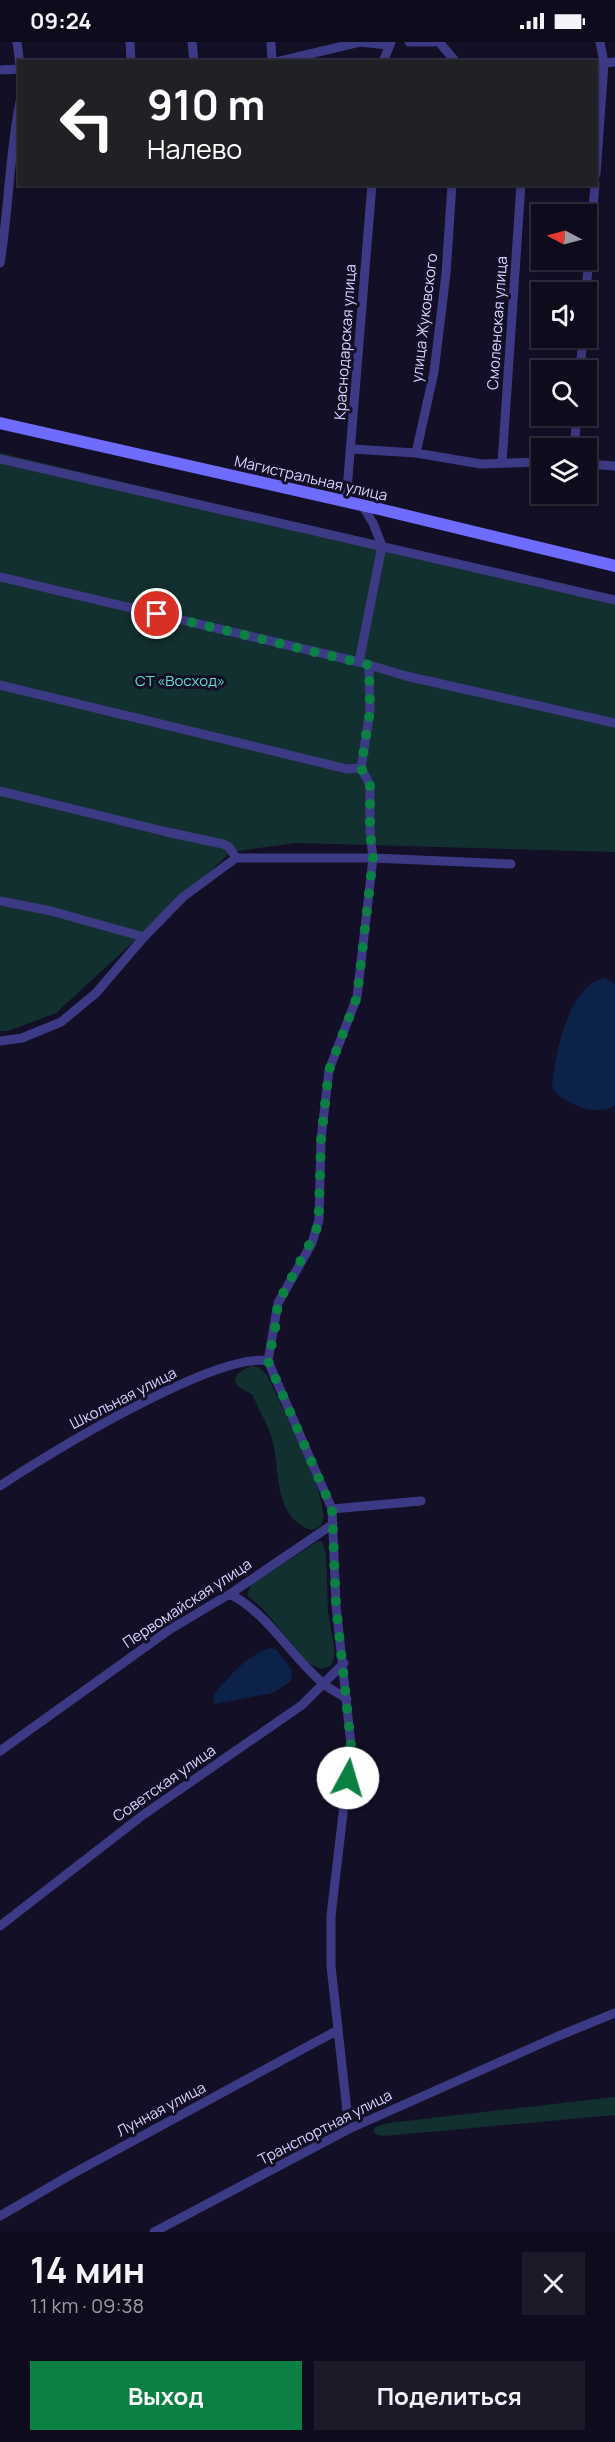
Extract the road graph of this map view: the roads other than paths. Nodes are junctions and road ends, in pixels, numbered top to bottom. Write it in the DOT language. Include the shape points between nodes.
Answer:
graph roads {
  1 [pos="17,42"];
  2 [pos="130,42"];
  3 [pos="192,42"];
  4 [pos="271,42"];
  5 [pos="360,42"];
  6 [pos="409,42"];
  7 [pos="434,42"];
  8 [pos="439,42"];
  9 [pos="600,42"];
  10 [pos="389,43"];
  11 [pos="19,60"];
  12 [pos="131,60"];
  13 [pos="194,60"];
  14 [pos="274,60"];
  15 [pos="283,60"];
  16 [pos="384,60"];
  17 [pos="454,60"];
  18 [pos="615,62"];
  19 [pos="600,63"];
  20 [pos="18,67"];
  21 [pos="0,70"];
  22 [pos="18,112"];
  23 [pos="597,146"];
  24 [pos="5,177"];
  25 [pos="372,186"];
  26 [pos="452,186"];
  27 [pos="521,186"];
  28 [pos="595,186"];
  29 [pos="0,263"];
  30 [pos="587,282"];
  31 [pos="0,423"];
  32 [pos="352,449"];
  33 [pos="416,453"];
  34 [pos="0,459"];
  35 [pos="531,462"];
  36 [pos="502,463"];
  37 [pos="597,465"];
  38 [pos="615,466"];
  39 [pos="346,502"];
  40 [pos="362,505"];
  41 [pos="382,546"];
  42 [pos="615,566"];
  43 [pos="0,577"];
  44 [pos="615,600"];
  45 [pos="359,662"];
  46 [pos="369,665"];
  47 [pos="0,685"];
  48 [pos="615,723"];
  49 [pos="361,768"];
  50 [pos="0,791"];
  51 [pos="236,858"];
  52 [pos="373,858"];
  53 [pos="511,864"];
  54 [pos="0,901"];
  55 [pos="144,937"];
  56 [pos="0,1041"];
  57 [pos="268,1361"];
  58 [pos="0,1486"];
  59 [pos="421,1501"];
  60 [pos="332,1509"];
  61 [pos="333,1524"];
  62 [pos="230,1594"];
  63 [pos="344,1663"];
  64 [pos="324,1684"];
  65 [pos="347,1699"];
  66 [pos="0,1751"];
  67 [pos="0,1926"];
  68 [pos="615,2013"];
  69 [pos="338,2030"];
  70 [pos="349,2129"];
  71 [pos="0,2216"];
  72 [pos="154,2232"];
  1 -- 11 [label="street"];
  2 -- 12 [label="street"];
  3 -- 13 [label="street"];
  4 -- 14 [label="street"];
  5 -- 10 [label="street"];
  5 -- 15 [label="street"];
  6 -- 7 [label="street"];
  8 -- 17 [label="street"];
  9 -- 19 [label="street"];
  10 -- 16 [label="street"];
  18 -- 19 [label="street"];
  19 -- 23 [label="street"];
  20 -- 21 [label="street"];
  22 -- 24 [label="street"];
  24 -- 29 [label="street" via="8,219"];
  25 -- 32 [label="street, Краснодарская улица"];
  26 -- 33 [label="street, улица Жуковского" via="434,372"];
  27 -- 36 [label="street, Смоленская улица"];
  28 -- 30 [label="street"];
  31 -- 39 [label="main road, Магистральная улица"];
  32 -- 33 [label="street"];
  32 -- 39 [label="street, Краснодарская улица"];
  33 -- 36 [label="street" via="481,464"];
  34 -- 41 [label="street"];
  35 -- 36 [label="street"];
  37 -- 38 [label="street"];
  39 -- 40 [label="main road, Магистральная улица"];
  40 -- 41 [label="street"];
  40 -- 42 [label="main road, Магистральная улица"];
  41 -- 44 [label="street"];
  41 -- 45 [label="street"];
  43 -- 45 [label="street"];
  45 -- 46 [label="street"];
  46 -- 48 [label="street"];
  46 -- 49 [label="street" via="370,711"];
  47 -- 49 [label="street" via="346,769"];
  49 -- 52 [label="street" via="370,785"];
  50 -- 51 [label="street" via="223,844"];
  51 -- 52 [label="street"];
  51 -- 55 [label="street" via="183,897"];
  52 -- 53 [label="street"];
  52 -- 57 [label="street" via="357,997 329,1070 321,1139 319,1220 312,1244 278,1303"];
  54 -- 55 [label="street"];
  55 -- 56 [label="street" via="96,993 61,1022 22,1038"];
  57 -- 58 [label="street, Школьная улица" via="245,1361 171,1389 49,1453"];
  57 -- 60 [label="street"];
  59 -- 60 [label="street"];
  60 -- 61 [label="street"];
  61 -- 62 [label="street, Первомайская улица"];
  61 -- 63 [label="street" via="336,1605"];
  62 -- 64 [label="street" via="262,1615"];
  62 -- 66 [label="street, Первомайская улица" via="169,1630"];
  63 -- 64 [label="street, Советская улица"];
  63 -- 65 [label="street"];
  64 -- 65 [label="street"];
  64 -- 67 [label="street, Советская улица" via="302,1705 143,1815"];
  65 -- 69 [label="street" via="351,1745 330,1938"];
  68 -- 70 [label="street, Транспортная улица"];
  69 -- 70 [label="street"];
  69 -- 71 [label="street, Лунная улица"];
  70 -- 72 [label="street, Транспортная улица"];
}
